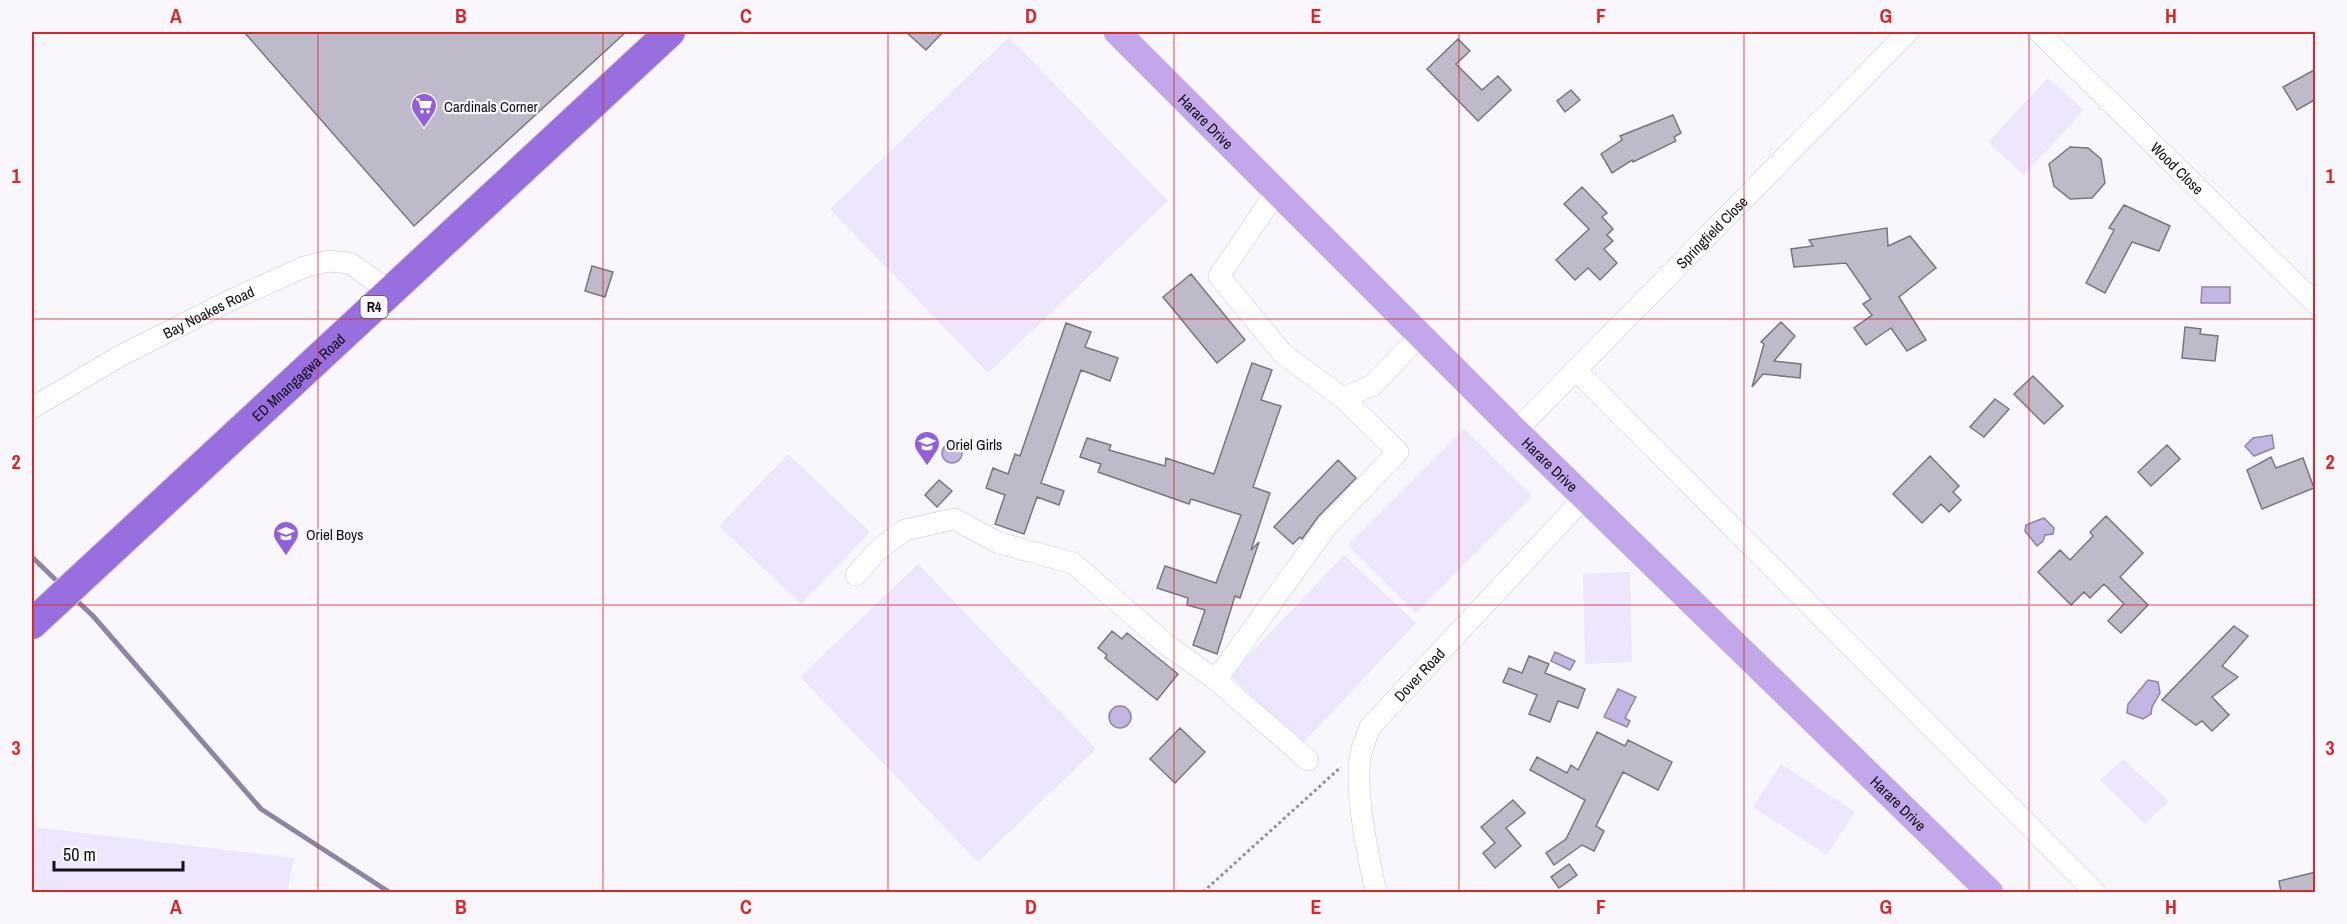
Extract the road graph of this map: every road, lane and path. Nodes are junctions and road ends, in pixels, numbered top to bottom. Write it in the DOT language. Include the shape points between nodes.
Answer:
graph roads {
  1 [pos="670,32"];
  2 [pos="1117,32"];
  3 [pos="1908,32"];
  4 [pos="2039,32"];
  5 [pos="1277,191"];
  6 [pos="390,292"];
  7 [pos="2316,304"];
  8 [pos="1409,347"];
  9 [pos="1576,370"];
  10 [pos="1343,398"];
  11 [pos="32,408"];
  12 [pos="1516,431"];
  13 [pos="1584,498"];
  14 [pos="856,575"];
  15 [pos="32,624"];
  16 [pos="1216,680"];
  17 [pos="1363,748"];
  18 [pos="1308,760"];
  19 [pos="1203,892"];
  20 [pos="1376,892"];
  21 [pos="1990,892"];
  22 [pos="2095,892"];
  1 -- 6 [label="highway, ED Mnangagwa Road / R4"];
  2 -- 5 [label="main road, Harare Drive"];
  3 -- 9 [label="street, Springfield Close"];
  4 -- 7 [label="street, Wood Close"];
  5 -- 10 [label="street" via="1219,276 1283,354"];
  5 -- 12 [label="main road, Harare Drive"];
  6 -- 11 [label="street, Bay Noakes Road" via="350,263 329,261 304,267 120,356"];
  6 -- 15 [label="highway, ED Mnangagwa Road / R4"];
  8 -- 10 [label="street" via="1373,385"];
  9 -- 12 [label="street, Springfield Close"];
  9 -- 22 [label="street"];
  10 -- 16 [label="street" via="1398,452 1327,526"];
  12 -- 13 [label="main road, Harare Drive"];
  13 -- 17 [label="street, Dover Road" via="1370,727"];
  13 -- 21 [label="main road, Harare Drive"];
  14 -- 16 [label="street" via="878,550 904,530 954,519 999,543 1073,563 1167,645"];
  16 -- 18 [label="street"];
  17 -- 19 [label="path"];
  17 -- 20 [label="street, Dover Road" via="1360,786"];
}
